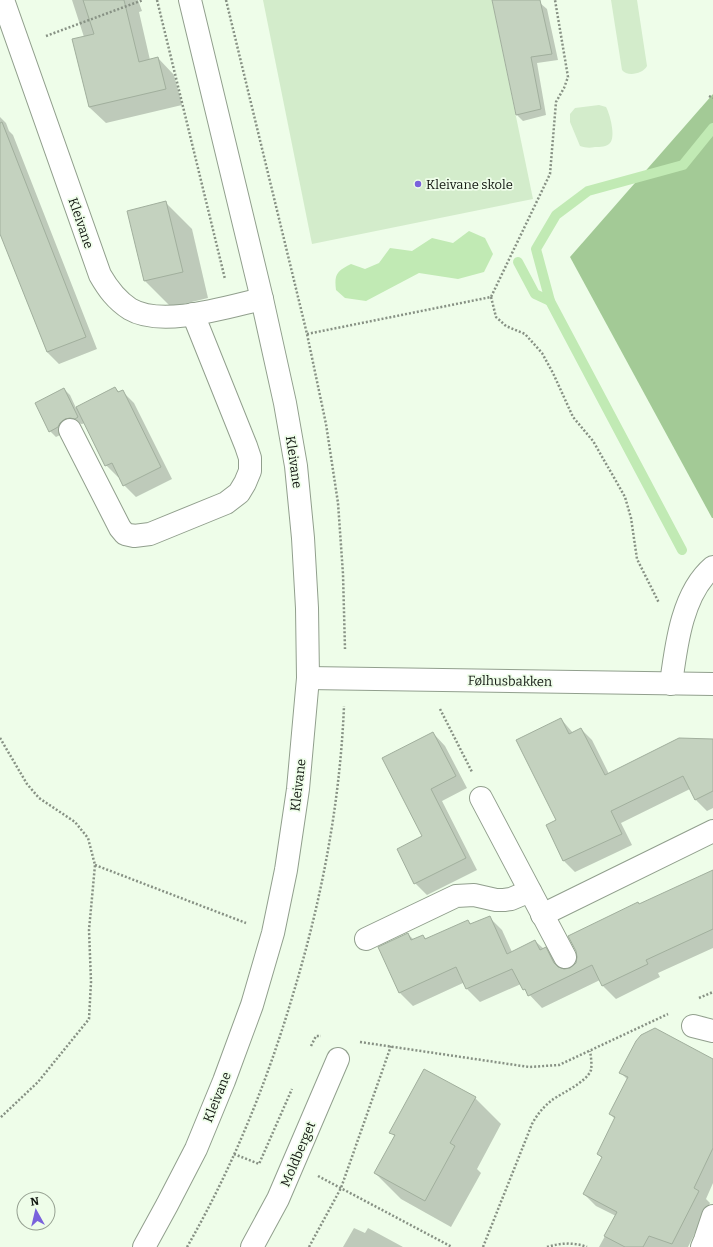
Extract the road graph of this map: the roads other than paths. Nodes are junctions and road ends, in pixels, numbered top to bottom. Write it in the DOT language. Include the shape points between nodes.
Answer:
graph roads {
  1 [pos="3,0"];
  2 [pos="190,0"];
  3 [pos="262,299"];
  4 [pos="193,314"];
  5 [pos="70,430"];
  6 [pos="713,567"];
  7 [pos="308,678"];
  8 [pos="671,684"];
  9 [pos="713,684"];
  10 [pos="481,798"];
  11 [pos="713,831"];
  12 [pos="530,891"];
  13 [pos="542,915"];
  14 [pos="366,939"];
  15 [pos="565,957"];
  16 [pos="338,1059"];
  17 [pos="713,1216"];
  18 [pos="144,1247"];
  19 [pos="252,1247"];
  20 [pos="702,1247"];
  1 -- 4 [label="street, Kleivane" via="100,275 109,291 131,310 147,315 165,317"];
  2 -- 3 [label="street, Kleivane"];
  3 -- 4 [label="street, Kleivane"];
  3 -- 7 [label="street, Kleivane" via="296,466 307,608"];
  4 -- 5 [label="street" via="250,458 250,471 239,493 226,503 150,534 125,534"];
  6 -- 8 [label="street" via="696,589 682,619"];
  7 -- 8 [label="street, Følhusbakken"];
  7 -- 18 [label="street, Kleivane" via="298,789 286,870 273,933 252,1005 224,1081 196,1149"];
  8 -- 9 [label="street, Følhusbakken"];
  10 -- 12 [label="street"];
  11 -- 13 [label="street"];
  12 -- 13 [label="street"];
  12 -- 14 [label="street" via="504,900 474,895 456,896"];
  13 -- 15 [label="street"];
  16 -- 19 [label="street, Moldberget" via="294,1165"];
  17 -- 20 [label="street"];
}
